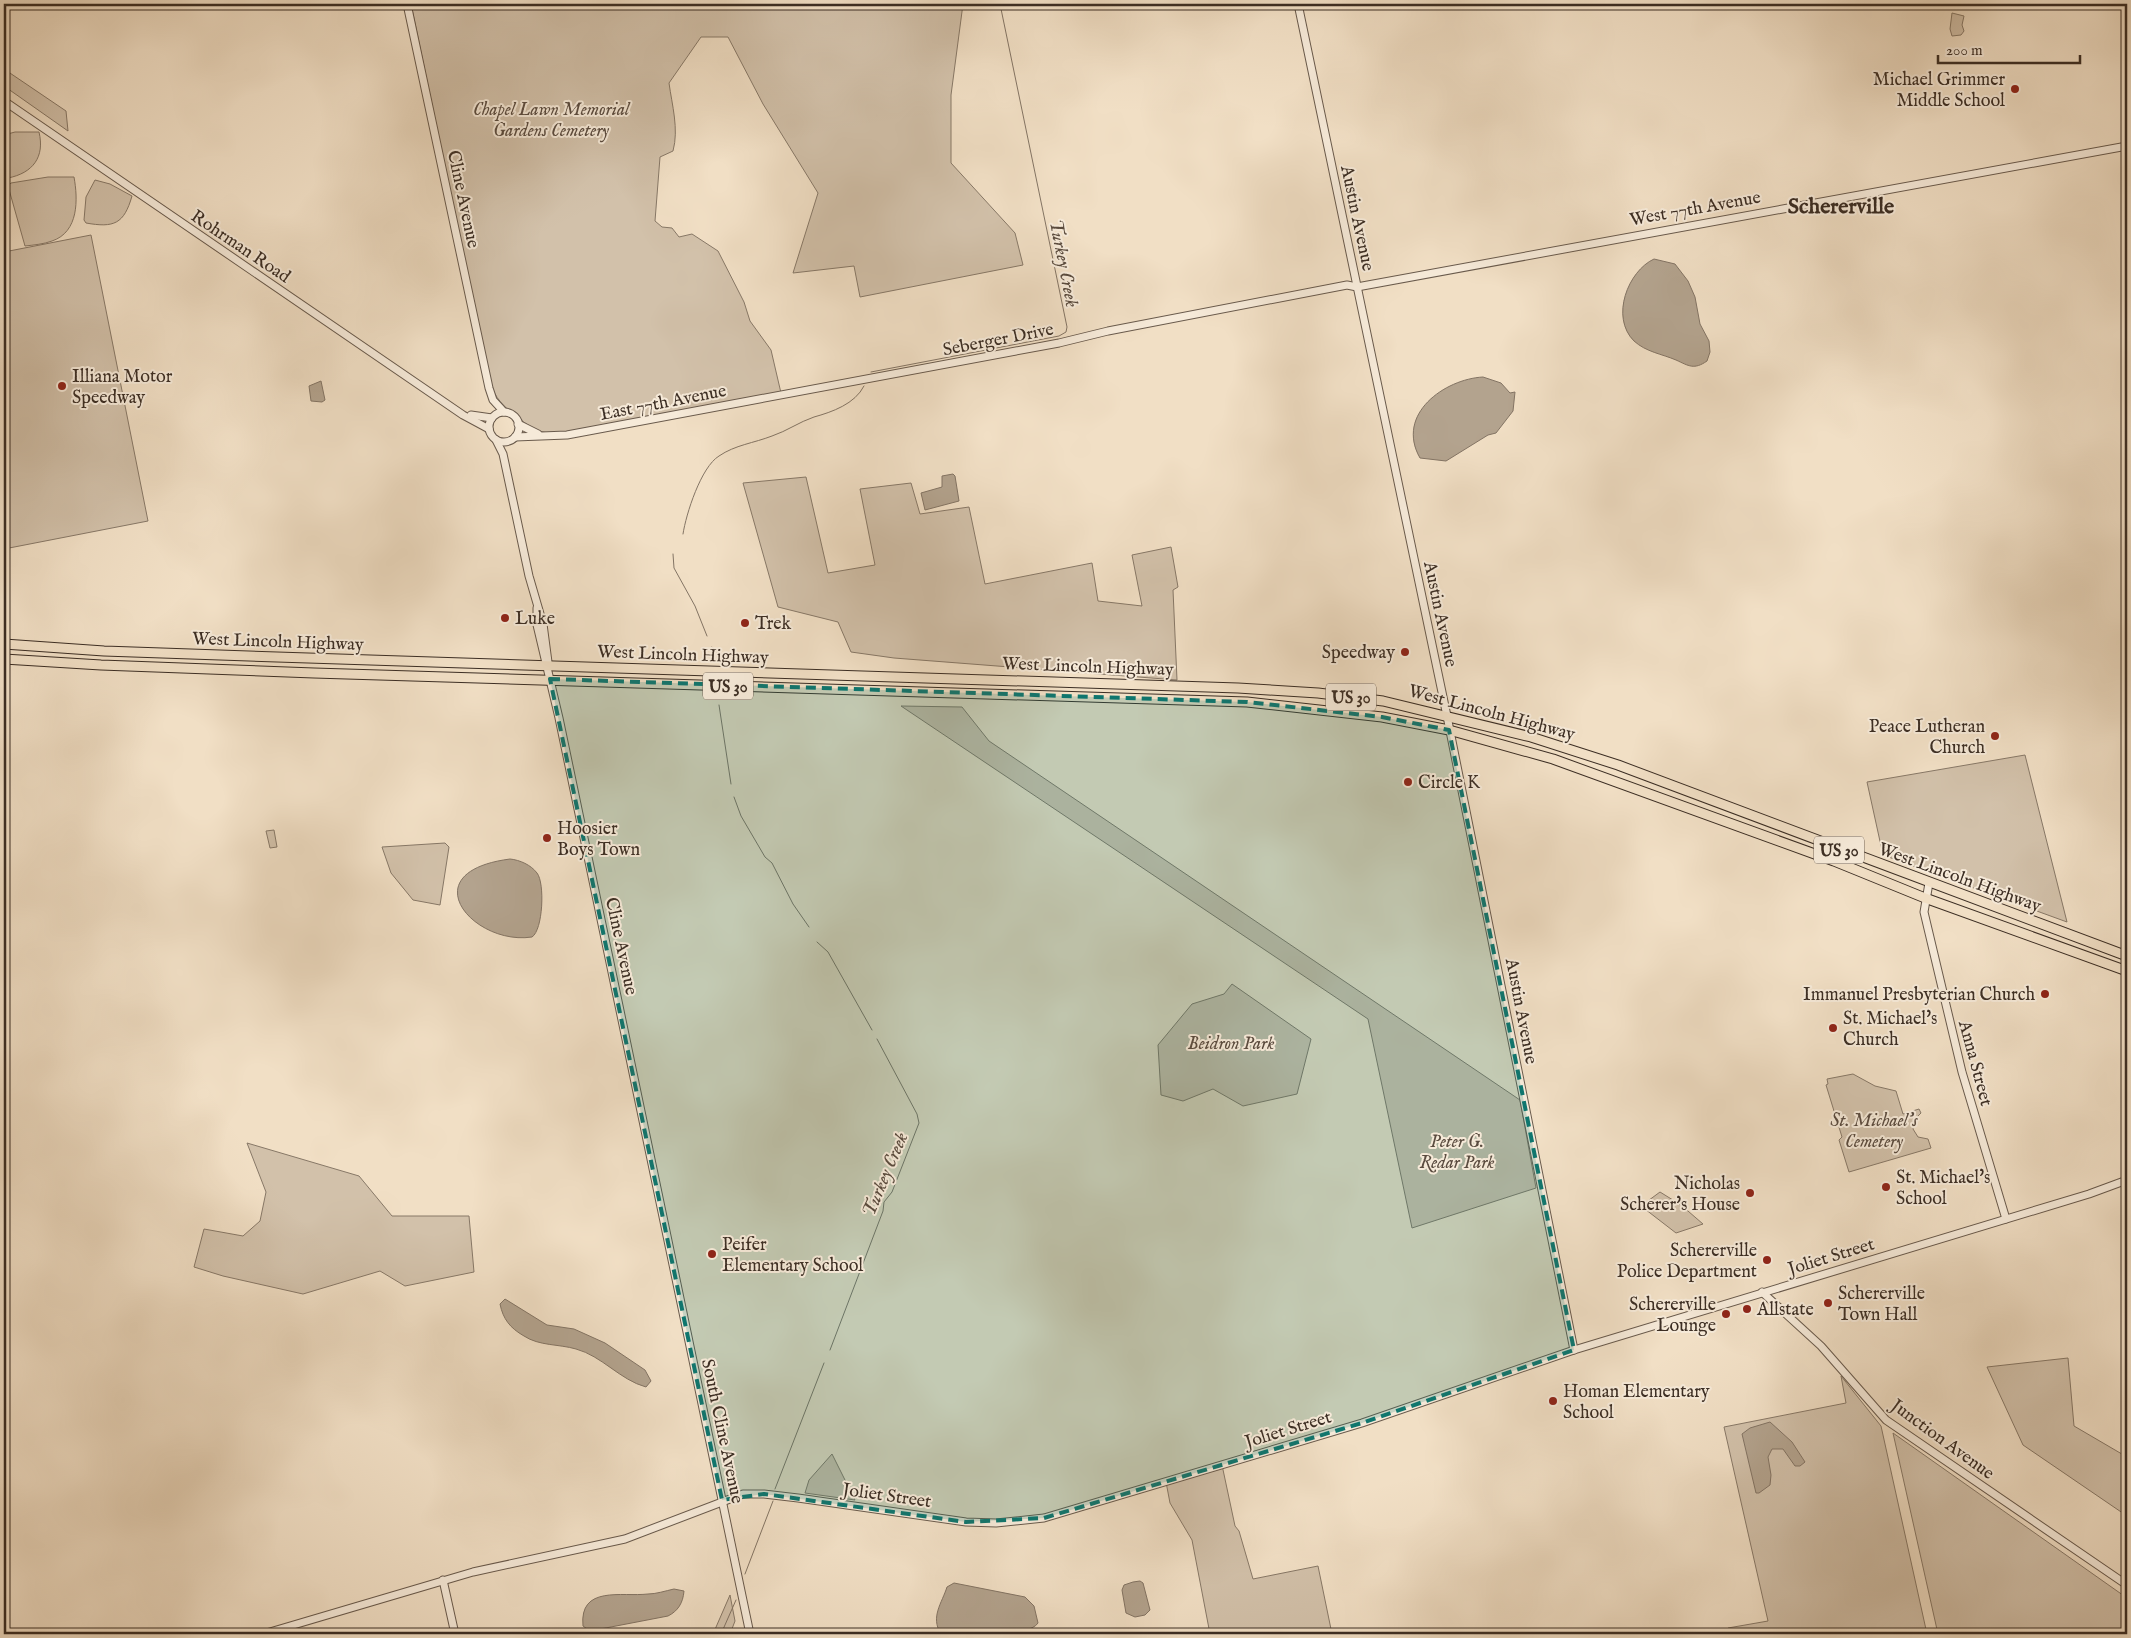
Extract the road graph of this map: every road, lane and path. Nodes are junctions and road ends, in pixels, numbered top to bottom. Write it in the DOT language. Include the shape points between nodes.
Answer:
graph roads {
  1 [pos="407,4"];
  2 [pos="1298,4"];
  3 [pos="4,101"];
  4 [pos="2127,146"];
  5 [pos="1357,287"];
  6 [pos="790,393"];
  7 [pos="493,400"];
  8 [pos="504,412"];
  9 [pos="463,415"];
  10 [pos="492,418"];
  11 [pos="518,424"];
  12 [pos="489,429"];
  13 [pos="541,436"];
  14 [pos="513,438"];
  15 [pos="496,440"];
  16 [pos="503,454"];
  17 [pos="4,644"];
  18 [pos="4,659"];
  19 [pos="547,665"];
  20 [pos="550,679"];
  21 [pos="1447,716"];
  22 [pos="1450,730"];
  23 [pos="1929,883"];
  24 [pos="1925,898"];
  25 [pos="2127,956"];
  26 [pos="2127,971"];
  27 [pos="2127,1180"];
  28 [pos="2006,1218"];
  29 [pos="666,1233"];
  30 [pos="1762,1292"];
  31 [pos="1574,1350"];
  32 [pos="722,1500"];
  33 [pos="443,1580"];
  34 [pos="2127,1585"];
  35 [pos="263,1634"];
  36 [pos="455,1634"];
  37 [pos="750,1634"];
  1 -- 7 [label="street, Cline Avenue"];
  2 -- 5 [label="street, Austin Avenue"];
  3 -- 9 [label="street, Rohrman Road"];
  4 -- 5 [label="street, West 77th Avenue"];
  5 -- 6 [label="street, Seberger Drive" via="1347,285 1217,309 1058,343"];
  5 -- 21 [label="street, Austin Avenue"];
  6 -- 13 [label="street, East 77th Avenue" via="567,435"];
  7 -- 8 [label="street"];
  7 -- 10 [label="street, Cline Avenue"];
  8 -- 10 [label="street"];
  8 -- 11 [label="street" via="513,416"];
  9 -- 10 [label="street, Rohrman Road"];
  9 -- 12 [label="street, Rohrman Road"];
  10 -- 12 [label="street"];
  11 -- 13 [label="street, East 77th Avenue"];
  11 -- 14 [label="street"];
  12 -- 15 [label="street"];
  13 -- 14 [label="street, East 77th Avenue"];
  14 -- 15 [label="street" via="506,442"];
  14 -- 16 [label="street"];
  15 -- 16 [label="street, Cline Avenue"];
  16 -- 19 [label="street, Cline Avenue" via="543,624"];
  17 -- 19 [label="main road, West Lincoln Highway / US 30" via="143,652"];
  18 -- 20 [label="main road, West Lincoln Highway / US 30"];
  19 -- 20 [label="street, Cline Avenue"];
  19 -- 21 [label="main road, West Lincoln Highway / US 30" via="1238,688 1374,700"];
  20 -- 22 [label="main road, West Lincoln Highway / US 30" via="1247,702 1382,717"];
  20 -- 29 [label="street, Cline Avenue"];
  21 -- 22 [label="street, Austin Avenue"];
  21 -- 23 [label="main road, West Lincoln Highway / US 30" via="1531,737 1618,765"];
  22 -- 24 [label="main road, West Lincoln Highway / US 30" via="1610,778 1834,860"];
  22 -- 31 [label="street, Austin Avenue"];
  23 -- 24 [label="street, Anna Street"];
  23 -- 25 [label="main road, West Lincoln Highway / US 30"];
  24 -- 26 [label="main road, West Lincoln Highway / US 30"];
  24 -- 28 [label="street, Anna Street" via="1924,912 1962,1072"];
  27 -- 28 [label="street, Joliet Street"];
  28 -- 30 [label="street, Joliet Street"];
  29 -- 32 [label="street, South Cline Avenue"];
  30 -- 31 [label="street, Joliet Street"];
  30 -- 34 [label="street, Junction Avenue" via="1821,1346 1886,1420"];
  31 -- 32 [label="street, Joliet Street" via="1370,1420 1044,1518 1003,1523 966,1522 764,1494 743,1494"];
  32 -- 33 [label="street, Joliet Street" via="625,1539"];
  32 -- 37 [label="street, South Cline Avenue"];
  33 -- 35 [label="street, Joliet Street"];
  33 -- 36 [label="street"];
}
